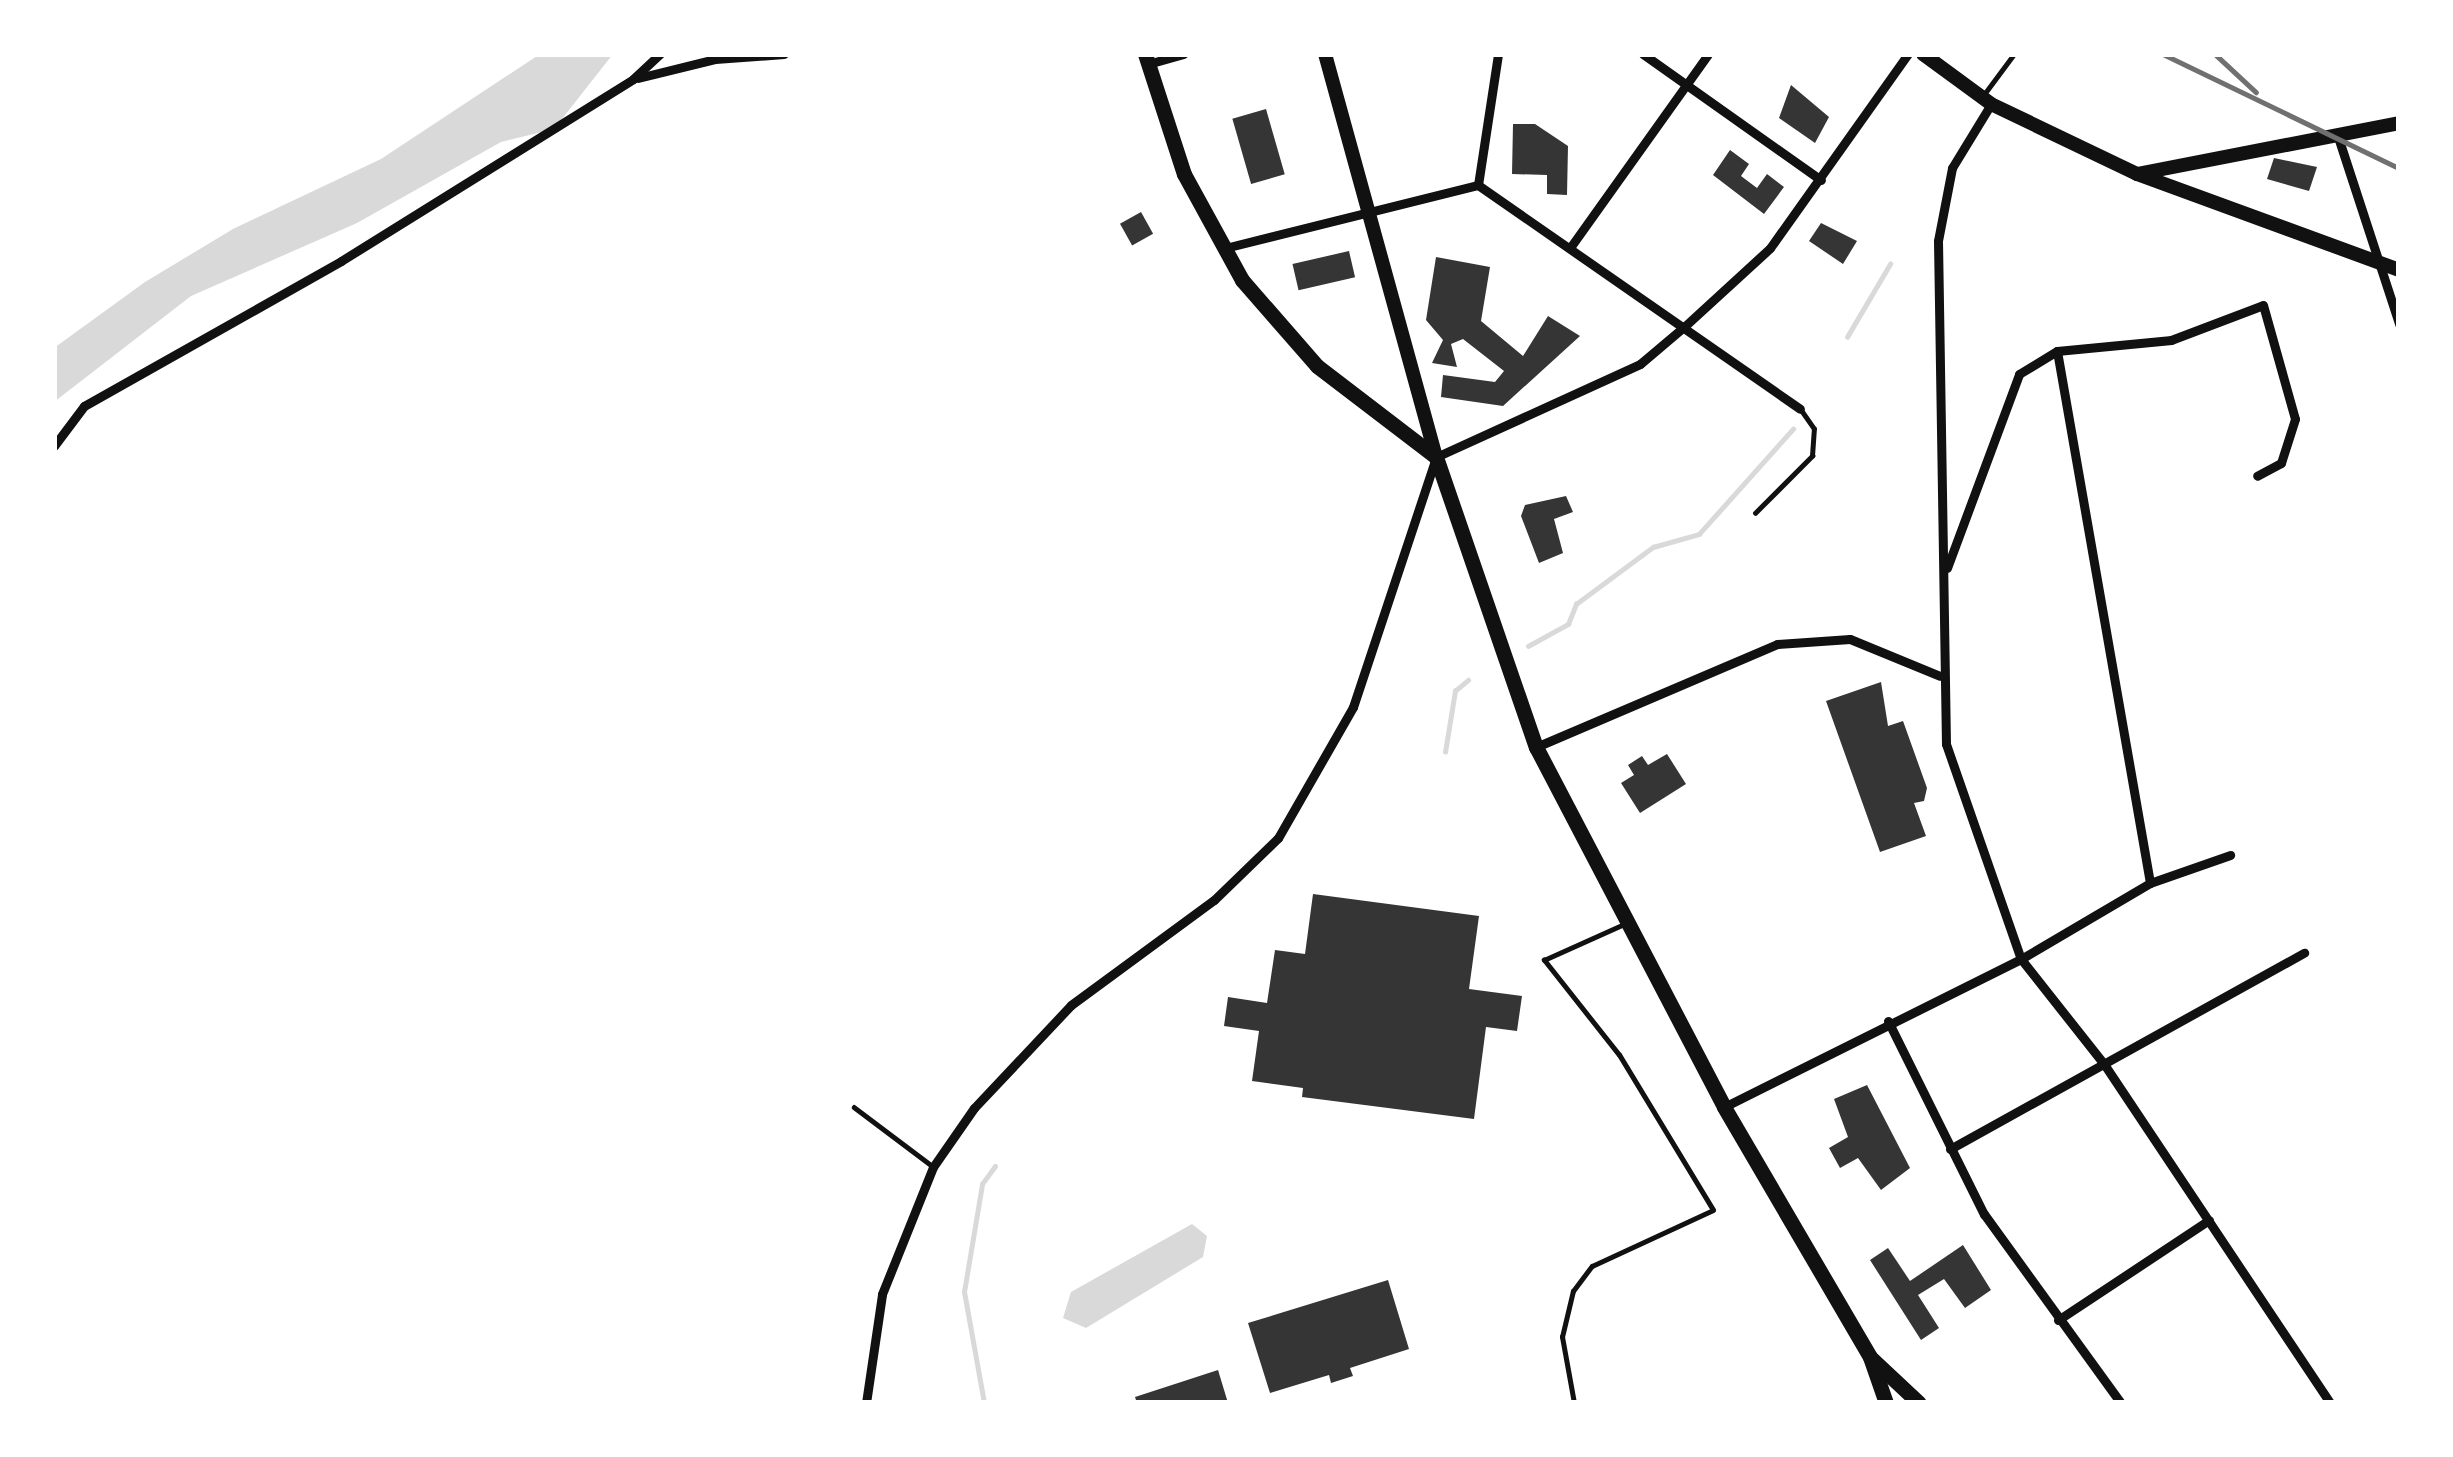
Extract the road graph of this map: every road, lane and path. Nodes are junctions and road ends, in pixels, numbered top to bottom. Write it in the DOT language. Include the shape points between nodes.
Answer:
graph roads {
  1 [pos="661,54"];
  2 [pos="784,54"];
  3 [pos="1184,54"];
  4 [pos="1325,54"];
  5 [pos="1498,54"];
  6 [pos="1643,54"];
  7 [pos="1708,54"];
  8 [pos="1908,54"];
  9 [pos="1922,54"];
  10 [pos="2014,54"];
  11 [pos="1147,59"];
  12 [pos="633,79"];
  13 [pos="1687,86"];
  14 [pos="1986,100"];
  15 [pos="2399,123"];
  16 [pos="2339,140"];
  17 [pos="2137,174"];
  18 [pos="1821,181"];
  19 [pos="1478,184"];
  20 [pos="1370,207"];
  21 [pos="1572,245"];
  22 [pos="1222,249"];
  23 [pos="2375,260"];
  24 [pos="2399,270"];
  25 [pos="2399,324"];
  26 [pos="1685,326"];
  27 [pos="2057,351"];
  28 [pos="1800,409"];
  29 [pos="54,446"];
  30 [pos="1436,457"];
  31 [pos="2257,476"];
  32 [pos="1755,513"];
  33 [pos="1945,573"];
  34 [pos="1940,676"];
  35 [pos="1536,747"];
  36 [pos="2230,855"];
  37 [pos="2150,883"];
  38 [pos="1628,922"];
  39 [pos="2304,953"];
  40 [pos="2021,958"];
  41 [pos="1888,1022"];
  42 [pos="2104,1064"];
  43 [pos="854,1107"];
  44 [pos="1724,1107"];
  45 [pos="1950,1149"];
  46 [pos="933,1167"];
  47 [pos="2209,1220"];
  48 [pos="2058,1320"];
  49 [pos="1870,1357"];
  50 [pos="866,1403"];
  51 [pos="1574,1403"];
  52 [pos="1886,1403"];
  53 [pos="1919,1403"];
  54 [pos="2121,1403"];
  55 [pos="2330,1403"];
  1 -- 12 [label="street"];
  2 -- 12 [label="street" via="716,59"];
  3 -- 11 [label="street"];
  4 -- 20 [label="main road"];
  5 -- 19 [label="street"];
  6 -- 13 [label="street"];
  7 -- 13 [label="street"];
  8 -- 18 [label="street"];
  9 -- 14 [label="main road"];
  10 -- 14 [label="lane"];
  11 -- 22 [label="main road" via="1184,174"];
  12 -- 29 [label="street" via="341,261 84,406"];
  13 -- 18 [label="street"];
  13 -- 21 [label="street"];
  14 -- 17 [label="main road"];
  14 -- 33 [label="street" via="1952,168 1937,241"];
  15 -- 16 [label="main road"];
  16 -- 17 [label="main road"];
  16 -- 23 [label="street"];
  17 -- 23 [label="main road"];
  18 -- 26 [label="street" via="1770,248"];
  19 -- 20 [label="street"];
  19 -- 21 [label="street"];
  20 -- 22 [label="street"];
  20 -- 30 [label="main road"];
  21 -- 26 [label="street"];
  22 -- 30 [label="main road" via="1317,366"];
  23 -- 24 [label="main road"];
  23 -- 25 [label="street"];
  26 -- 28 [label="street"];
  26 -- 30 [label="street" via="1640,364"];
  27 -- 31 [label="street" via="2171,340 2263,305 2295,418 2282,463"];
  27 -- 33 [label="street" via="2019,374"];
  27 -- 37 [label="street"];
  28 -- 32 [label="lane" via="1814,429 1811,456"];
  30 -- 35 [label="main road"];
  30 -- 46 [label="street" via="1353,707 1278,838 1214,900 1071,1005 974,1108"];
  33 -- 34 [label="street"];
  34 -- 35 [label="street" via="1850,639 1777,644"];
  34 -- 40 [label="street" via="1946,744"];
  35 -- 38 [label="main road"];
  36 -- 37 [label="street"];
  37 -- 40 [label="street"];
  38 -- 44 [label="main road"];
  38 -- 51 [label="lane" via="1544,960 1619,1055 1713,1210 1592,1267 1573,1291 1562,1336"];
  39 -- 42 [label="street"];
  40 -- 41 [label="street"];
  40 -- 42 [label="street"];
  41 -- 44 [label="street"];
  41 -- 45 [label="street"];
  42 -- 45 [label="street"];
  42 -- 47 [label="street"];
  43 -- 46 [label="lane"];
  44 -- 49 [label="main road"];
  45 -- 48 [label="street"];
  46 -- 50 [label="street" via="882,1294"];
  47 -- 48 [label="street"];
  47 -- 55 [label="street"];
  48 -- 54 [label="street"];
  49 -- 52 [label="main road"];
  49 -- 53 [label="main road"];
}
